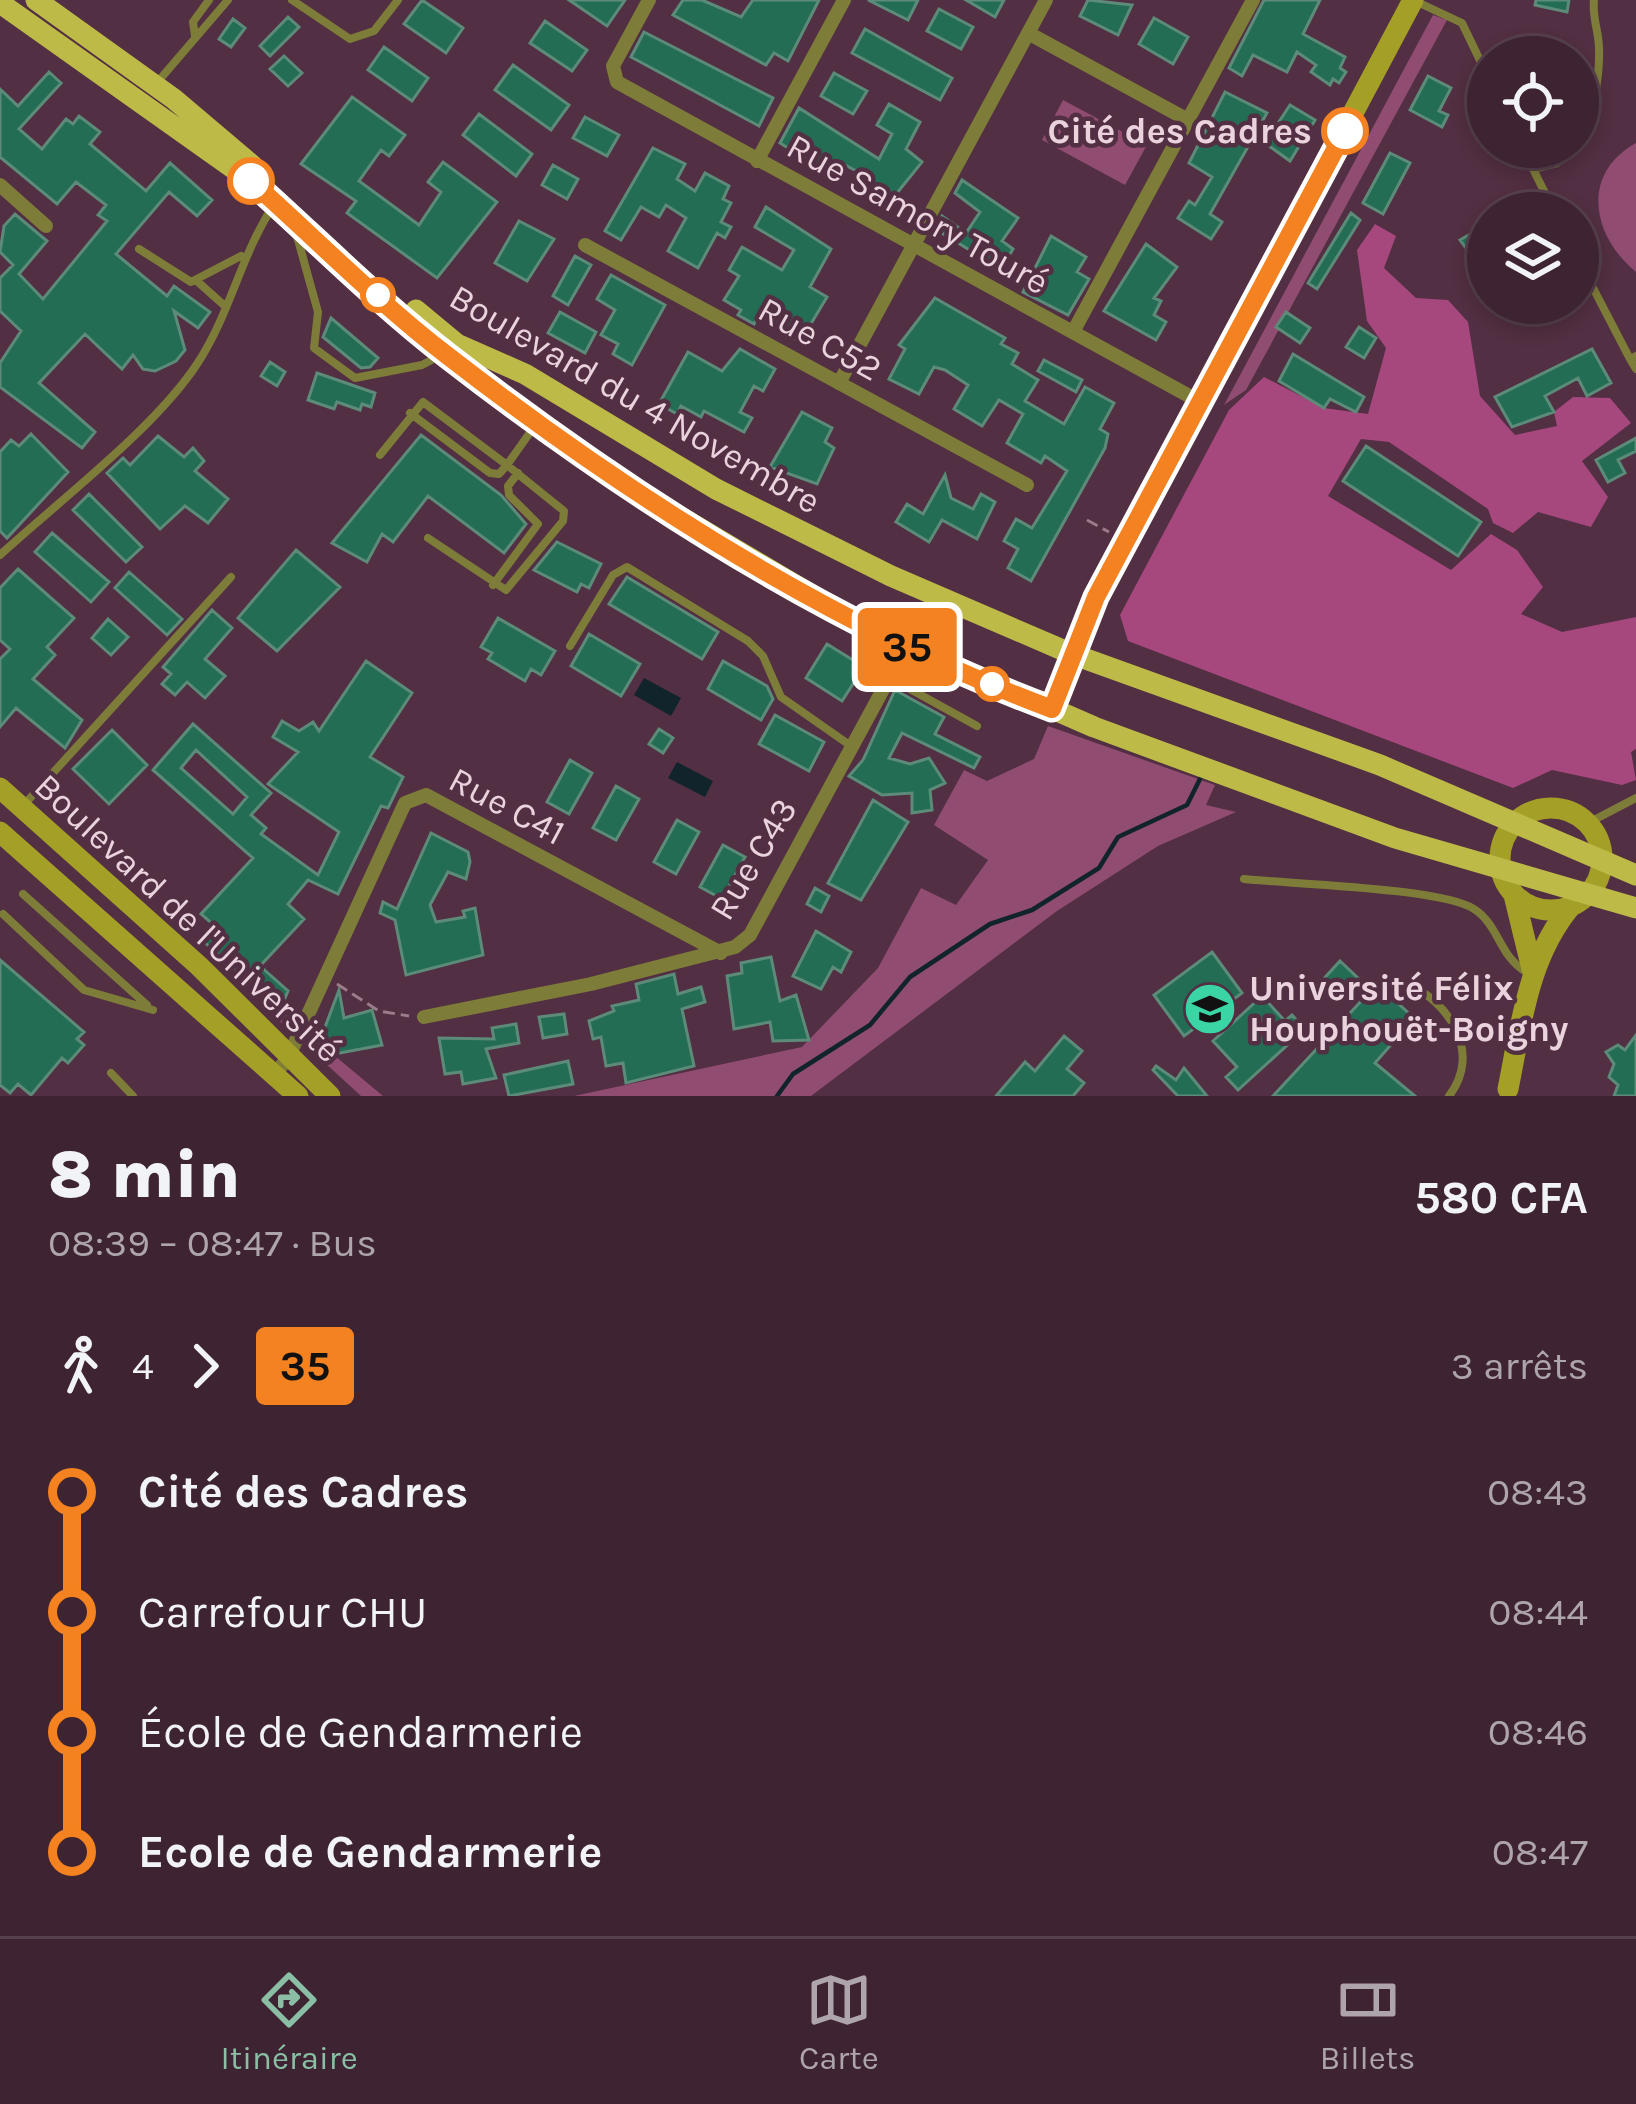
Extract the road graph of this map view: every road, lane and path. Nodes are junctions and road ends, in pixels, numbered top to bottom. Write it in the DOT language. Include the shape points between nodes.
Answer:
graph roads {
  1 [pos="37,0"];
  2 [pos="209,0"];
  3 [pos="229,0"];
  4 [pos="292,0"];
  5 [pos="398,0"];
  6 [pos="649,0"];
  7 [pos="844,0"];
  8 [pos="1046,0"];
  9 [pos="1253,0"];
  10 [pos="1413,0"];
  11 [pos="1594,0"];
  12 [pos="0,3"];
  13 [pos="1028,33"];
  14 [pos="195,36"];
  15 [pos="1468,36"];
  16 [pos="1596,36"];
  17 [pos="151,94"];
  18 [pos="1188,120"];
  19 [pos="757,160"];
  20 [pos="1537,168"];
  21 [pos="1533,169"];
  22 [pos="0,185"];
  23 [pos="1544,192"];
  24 [pos="283,209"];
  25 [pos="46,226"];
  26 [pos="585,245"];
  27 [pos="913,246"];
  28 [pos="139,249"];
  29 [pos="242,256"];
  30 [pos="197,282"];
  31 [pos="1599,297"];
  32 [pos="226,307"];
  33 [pos="318,312"];
  34 [pos="328,322"];
  35 [pos="1072,332"];
  36 [pos="444,353"];
  37 [pos="1633,357"];
  38 [pos="374,362"];
  39 [pos="385,369"];
  40 [pos="1636,369"];
  41 [pos="838,383"];
  42 [pos="1202,403"];
  43 [pos="410,413"];
  44 [pos="537,423"];
  45 [pos="380,454"];
  46 [pos="507,465"];
  47 [pos="518,473"];
  48 [pos="1027,485"];
  49 [pos="1087,520"];
  50 [pos="428,538"];
  51 [pos="1126,541"];
  52 [pos="0,555"];
  53 [pos="231,577"];
  54 [pos="493,585"];
  55 [pos="570,646"];
  56 [pos="906,647"];
  57 [pos="1072,654"];
  58 [pos="889,677"];
  59 [pos="1052,709"];
  60 [pos="977,726"];
  61 [pos="852,747"];
  62 [pos="0,788"];
  63 [pos="1636,798"];
  64 [pos="22,807"];
  65 [pos="1588,823"];
  66 [pos="1514,824"];
  67 [pos="0,832"];
  68 [pos="1604,862"];
  69 [pos="1501,869"];
  70 [pos="1636,875"];
  71 [pos="1244,879"];
  72 [pos="1512,892"];
  73 [pos="23,894"];
  74 [pos="1579,901"];
  75 [pos="1636,908"];
  76 [pos="3,914"];
  77 [pos="721,953"];
  78 [pos="1532,976"];
  79 [pos="325,978"];
  80 [pos="1406,983"];
  81 [pos="424,1017"];
  82 [pos="281,1066"];
  83 [pos="111,1073"];
  84 [pos="1508,1089"];
  85 [pos="133,1096"];
  86 [pos="298,1096"];
  87 [pos="330,1096"];
  88 [pos="1449,1096"];
  1 -- 17 [label="main road, Boulevard du 4 Novembre"];
  2 -- 14 [label="lane" via="193,22"];
  3 -- 14 [label="lane"];
  4 -- 5 [label="lane" via="350,40 374,32"];
  6 -- 19 [label="street, Rue Samory Touré" via="611,73 616,82"];
  7 -- 19 [label="street"];
  8 -- 13 [label="street"];
  9 -- 18 [label="street"];
  10 -- 15 [label="lane" via="1462,23"];
  10 -- 42 [label="street"];
  11 -- 16 [label="lane"];
  12 -- 17 [label="main road, Boulevard du 4 Novembre"];
  13 -- 18 [label="street"];
  13 -- 27 [label="street"];
  14 -- 17 [label="lane"];
  17 -- 24 [label="main road, Boulevard du 4 Novembre"];
  17 -- 57 [label="main road, Boulevard du 4 Novembre" via="458,344 815,540"];
  18 -- 35 [label="street"];
  19 -- 27 [label="street, Rue Samory Touré"];
  20 -- 21 [label="lane"];
  21 -- 23 [label="lane"];
  22 -- 25 [label="street"];
  24 -- 29 [label="lane"];
  24 -- 33 [label="lane"];
  24 -- 36 [label="main road, Boulevard du 4 Novembre"];
  26 -- 41 [label="street, Rue C52"];
  27 -- 35 [label="street, Rue Samory Touré"];
  27 -- 41 [label="street"];
  28 -- 30 [label="lane"];
  29 -- 30 [label="lane"];
  29 -- 32 [label="lane"];
  30 -- 32 [label="lane"];
  31 -- 37 [label="lane"];
  32 -- 52 [label="lane" via="199,363 155,412"];
  33 -- 34 [label="lane"];
  33 -- 39 [label="lane" via="314,348 355,378"];
  35 -- 42 [label="street, Rue Samory Touré"];
  36 -- 39 [label="lane"];
  36 -- 44 [label="main road, Boulevard du 4 Novembre"];
  37 -- 40 [label="lane"];
  38 -- 39 [label="lane"];
  41 -- 48 [label="street, Rue C52"];
  42 -- 51 [label="street"];
  43 -- 45 [label="lane"];
  43 -- 46 [label="lane" via="490,473"];
  43 -- 46 [label="lane" via="431,405"];
  44 -- 46 [label="lane"];
  44 -- 56 [label="main road, Boulevard du 4 Novembre" via="724,544"];
  46 -- 47 [label="lane"];
  47 -- 54 [label="lane" via="509,495 538,524"];
  47 -- 54 [label="lane" via="564,516 506,590"];
  49 -- 51 [label="path"];
  50 -- 54 [label="lane"];
  51 -- 57 [label="street"];
  53 -- 64 [label="lane"];
  55 -- 61 [label="lane" via="613,575 627,567 748,641 781,698"];
  56 -- 58 [label="street, Rue C43"];
  56 -- 59 [label="main road, Boulevard du 4 Novembre"];
  57 -- 59 [label="street"];
  57 -- 66 [label="main road, Boulevard du 4 Novembre" via="1381,765"];
  58 -- 60 [label="lane"];
  58 -- 61 [label="street, Rue C43"];
  59 -- 69 [label="main road, Boulevard du 4 Novembre" via="1395,838"];
  61 -- 77 [label="street, Rue C43" via="750,935"];
  62 -- 64 [label="street, Boulevard de l'Université"];
  63 -- 65 [label="lane"];
  64 -- 82 [label="street, Boulevard de l'Université" via="199,966"];
  65 -- 66 [label="street" via="1547,808"];
  65 -- 68 [label="street"];
  66 -- 68 [label="main road, Boulevard du 4 Novembre"];
  66 -- 69 [label="street"];
  67 -- 82 [label="street, Boulevard de l'Université"];
  68 -- 70 [label="main road, Boulevard du 4 Novembre"];
  68 -- 74 [label="street"];
  69 -- 72 [label="street"];
  69 -- 74 [label="main road, Boulevard du 4 Novembre"];
  71 -- 78 [label="lane" via="1438,896 1475,909 1510,962"];
  72 -- 74 [label="street" via="1547,910"];
  72 -- 78 [label="street"];
  73 -- 76 [label="lane" via="153,1010 84,991"];
  74 -- 75 [label="main road, Boulevard du 4 Novembre"];
  74 -- 78 [label="street" via="1549,934"];
  77 -- 79 [label="street, Rue C41" via="426,795 405,803"];
  77 -- 81 [label="street, Rue C43"];
  78 -- 84 [label="street"];
  79 -- 81 [label="path" via="379,1011"];
  79 -- 82 [label="street, Rue C41"];
  80 -- 88 [label="lane" via="1454,1019 1461,1055"];
  82 -- 86 [label="street, Boulevard de l'Université"];
  82 -- 87 [label="street, Boulevard de l'Université"];
  83 -- 85 [label="lane"];
}
